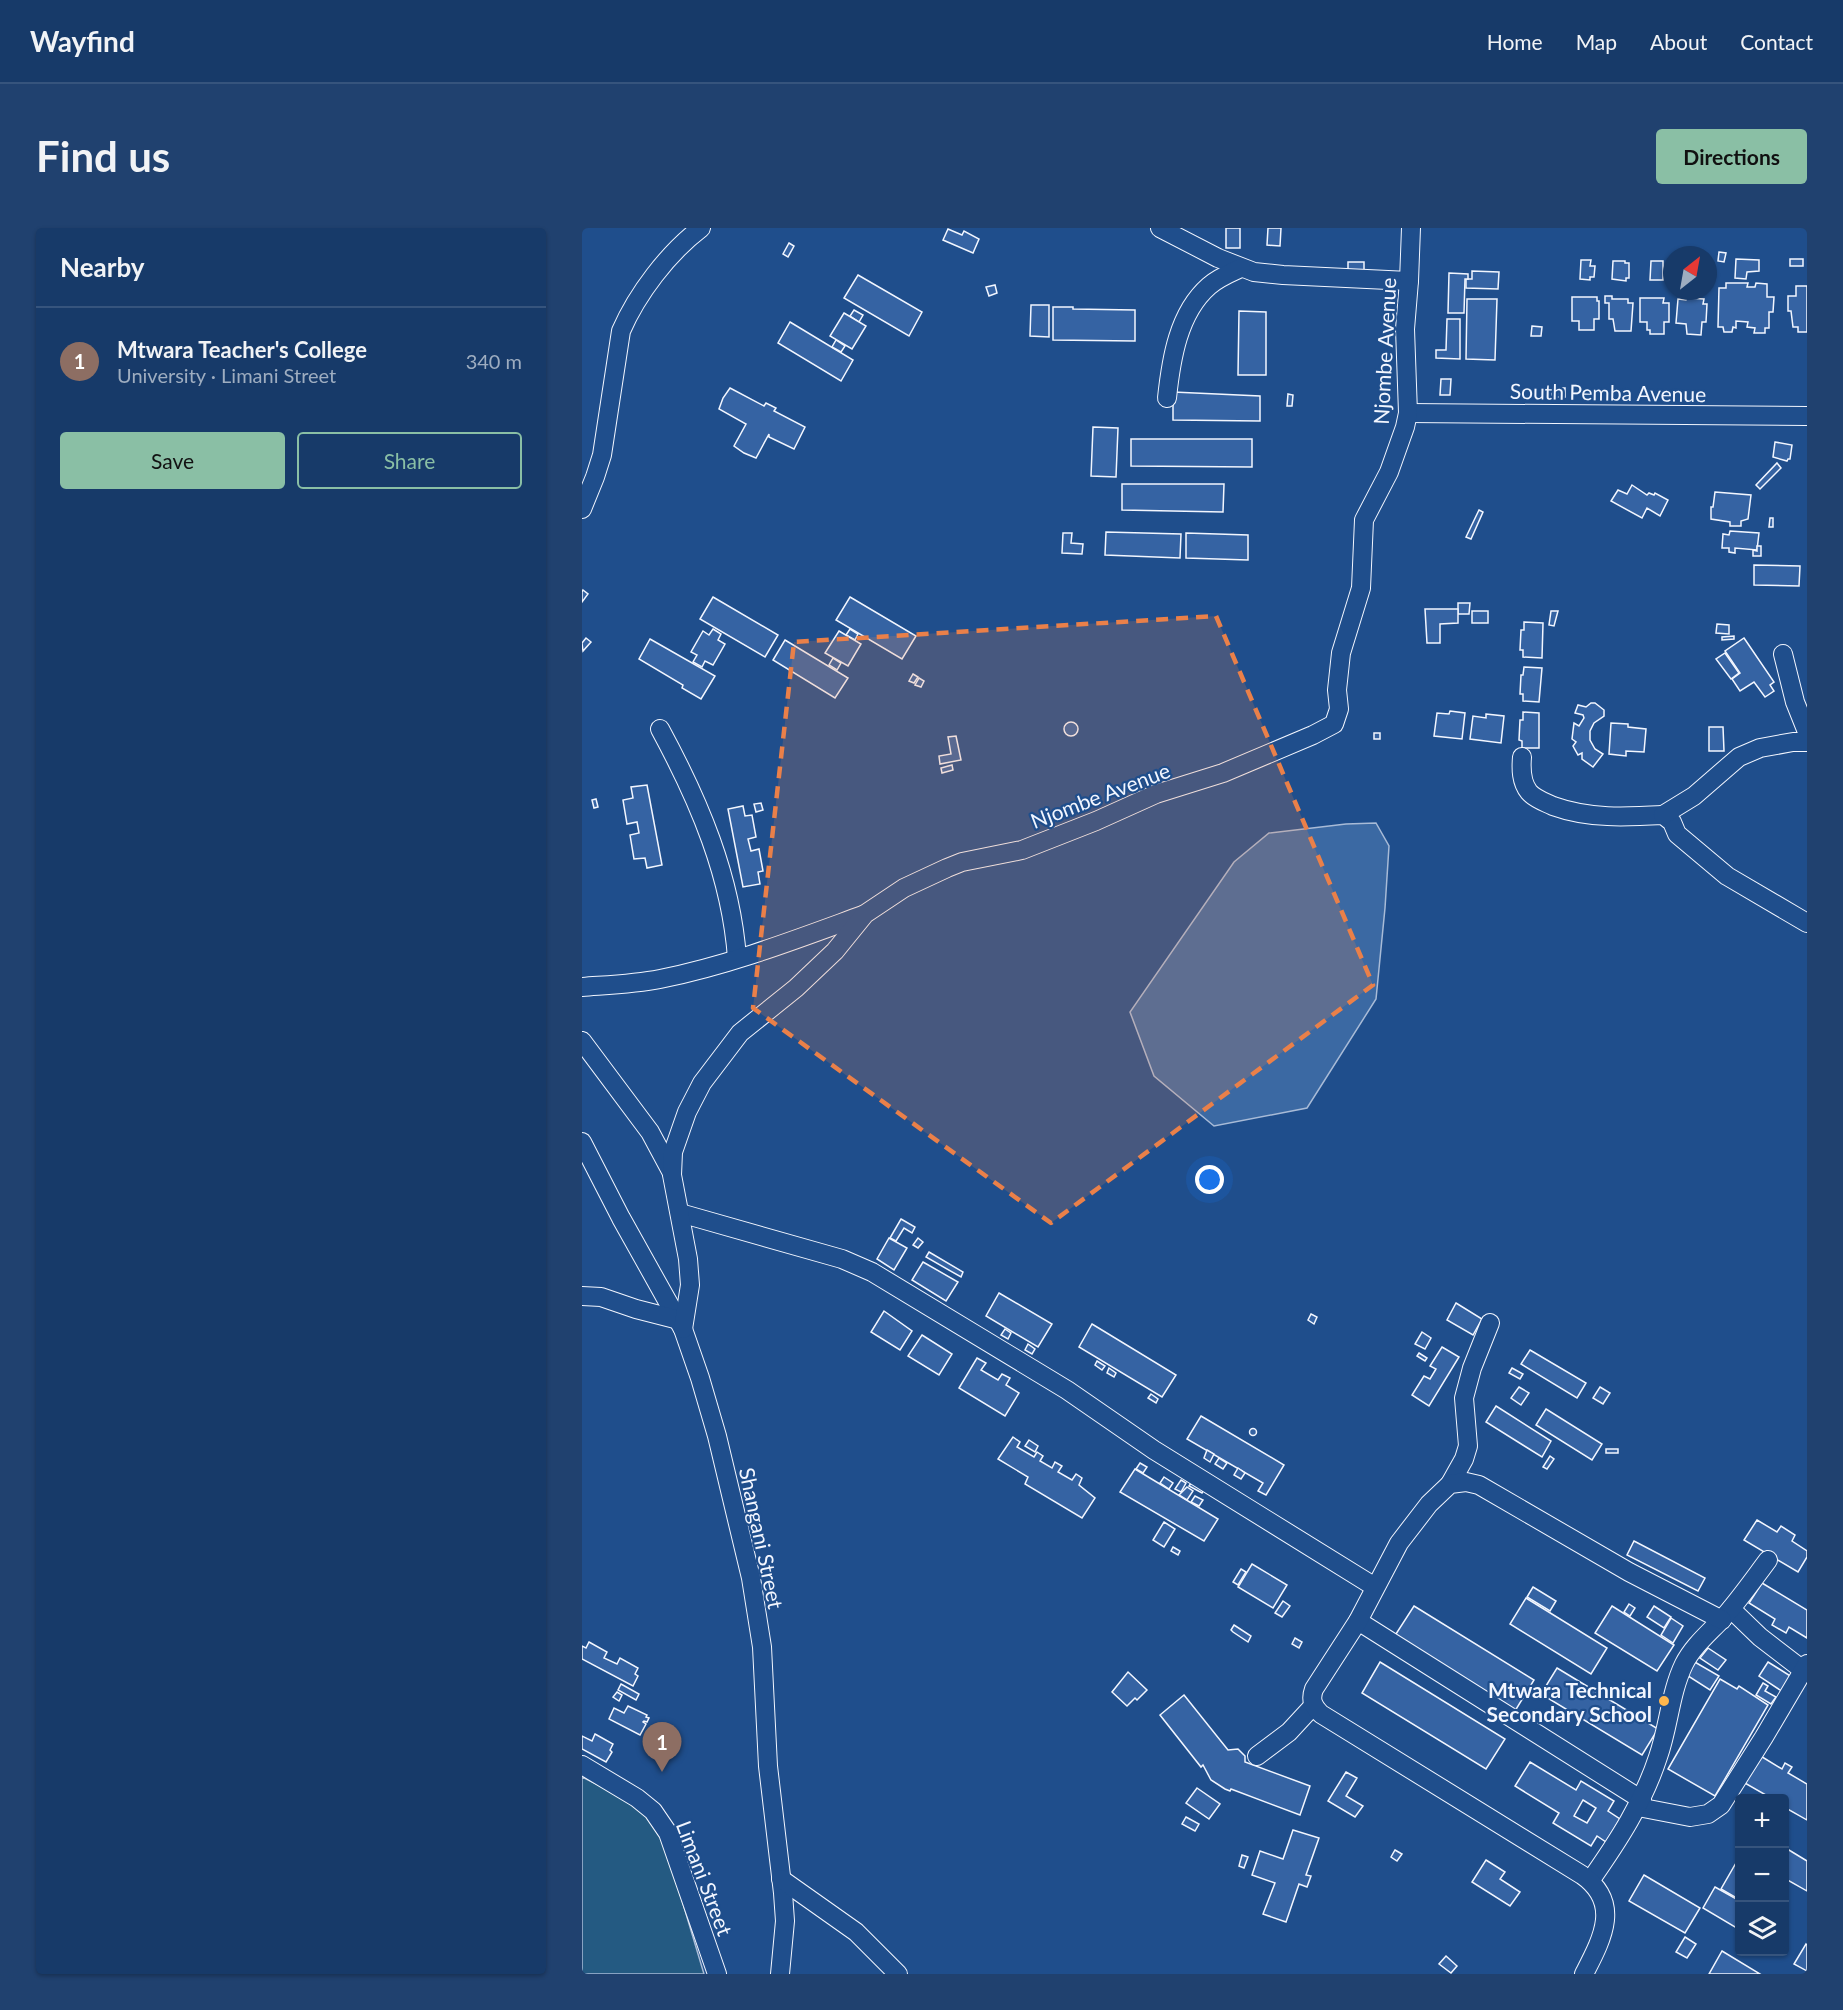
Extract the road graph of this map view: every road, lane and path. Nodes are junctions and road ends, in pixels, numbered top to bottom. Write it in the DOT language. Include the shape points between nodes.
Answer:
graph roads {
  1 [pos="701,228"];
  2 [pos="1160,228"];
  3 [pos="1411,228"];
  4 [pos="1241,268"];
  5 [pos="1409,281"];
  6 [pos="1167,398"];
  7 [pos="1408,413"];
  8 [pos="1807,416"];
  9 [pos="582,508"];
  10 [pos="1783,654"];
  11 [pos="660,729"];
  12 [pos="1807,732"];
  13 [pos="1807,742"];
  14 [pos="1522,757"];
  15 [pos="1663,815"];
  16 [pos="865,914"];
  17 [pos="1807,923"];
  18 [pos="737,958"];
  19 [pos="582,987"];
  20 [pos="582,1041"];
  21 [pos="582,1142"];
  22 [pos="672,1175"];
  23 [pos="680,1213"];
  24 [pos="582,1296"];
  25 [pos="1490,1323"];
  26 [pos="681,1325"];
  27 [pos="1450,1484"];
  28 [pos="1768,1560"];
  29 [pos="1375,1587"];
  30 [pos="1726,1614"];
  31 [pos="1358,1622"];
  32 [pos="1805,1667"];
  33 [pos="1313,1707"];
  34 [pos="1257,1756"];
  35 [pos="582,1765"];
  36 [pos="1640,1803"];
  37 [pos="781,1880"];
  38 [pos="1590,1881"];
  39 [pos="717,1974"];
  40 [pos="780,1974"];
  41 [pos="898,1974"];
  42 [pos="1584,1974"];
  1 -- 9 [label="street" via="644,290 621,331 602,455"];
  2 -- 4 [label="street"];
  3 -- 5 [label="street, Njombe Avenue"];
  4 -- 5 [label="street" via="1268,274"];
  4 -- 6 [label="street" via="1210,285 1188,312 1169,375"];
  5 -- 7 [label="street, Njombe Avenue"];
  7 -- 8 [label="street, South Pemba Avenue"];
  7 -- 16 [label="street, Njombe Avenue" via="1389,472 1364,520 1361,588 1341,653 1339,709 1334,724 1223,773 1156,794 1022,850 947,868 904,888"];
  10 -- 12 [label="street"];
  11 -- 18 [label="street" via="692,792 720,865 731,904"];
  13 -- 15 [label="street" via="1760,748 1739,757 1694,796"];
  14 -- 15 [label="street" via="1527,790 1549,804 1606,817"];
  15 -- 17 [label="street" via="1679,836 1727,876"];
  16 -- 18 [label="street"];
  16 -- 22 [label="street, Njombe Avenue" via="835,951 732,1041 687,1112 673,1152"];
  18 -- 19 [label="street" via="659,979"];
  20 -- 22 [label="street" via="650,1132"];
  21 -- 26 [label="street, Shangani Street"];
  22 -- 23 [label="street, Njombe Avenue"];
  23 -- 26 [label="street, Njombe Avenue" via="690,1285"];
  23 -- 29 [label="street" via="842,1259 872,1272 1067,1390 1154,1450"];
  24 -- 26 [label="street" via="601,1297"];
  25 -- 27 [label="street" via="1465,1391 1468,1446"];
  26 -- 37 [label="street, Shangani Street" via="717,1436 751,1578 762,1647 768,1766"];
  27 -- 29 [label="street" via="1399,1543"];
  27 -- 30 [label="street" via="1479,1485 1629,1572"];
  28 -- 30 [label="street"];
  29 -- 31 [label="street"];
  30 -- 32 [label="street"];
  30 -- 36 [label="street" via="1684,1664 1658,1757"];
  31 -- 33 [label="street" via="1314,1689"];
  31 -- 36 [label="street"];
  32 -- 36 [label="street" via="1721,1805 1708,1814 1690,1817"];
  33 -- 34 [label="street" via="1289,1732"];
  33 -- 38 [label="street"];
  35 -- 39 [label="street, Limani Street" via="637,1798 668,1833"];
  36 -- 38 [label="street"];
  37 -- 40 [label="street, Shangani Street" via="785,1921"];
  37 -- 41 [label="street" via="856,1932"];
  38 -- 42 [label="street" via="1602,1898 1605,1918"];
}
